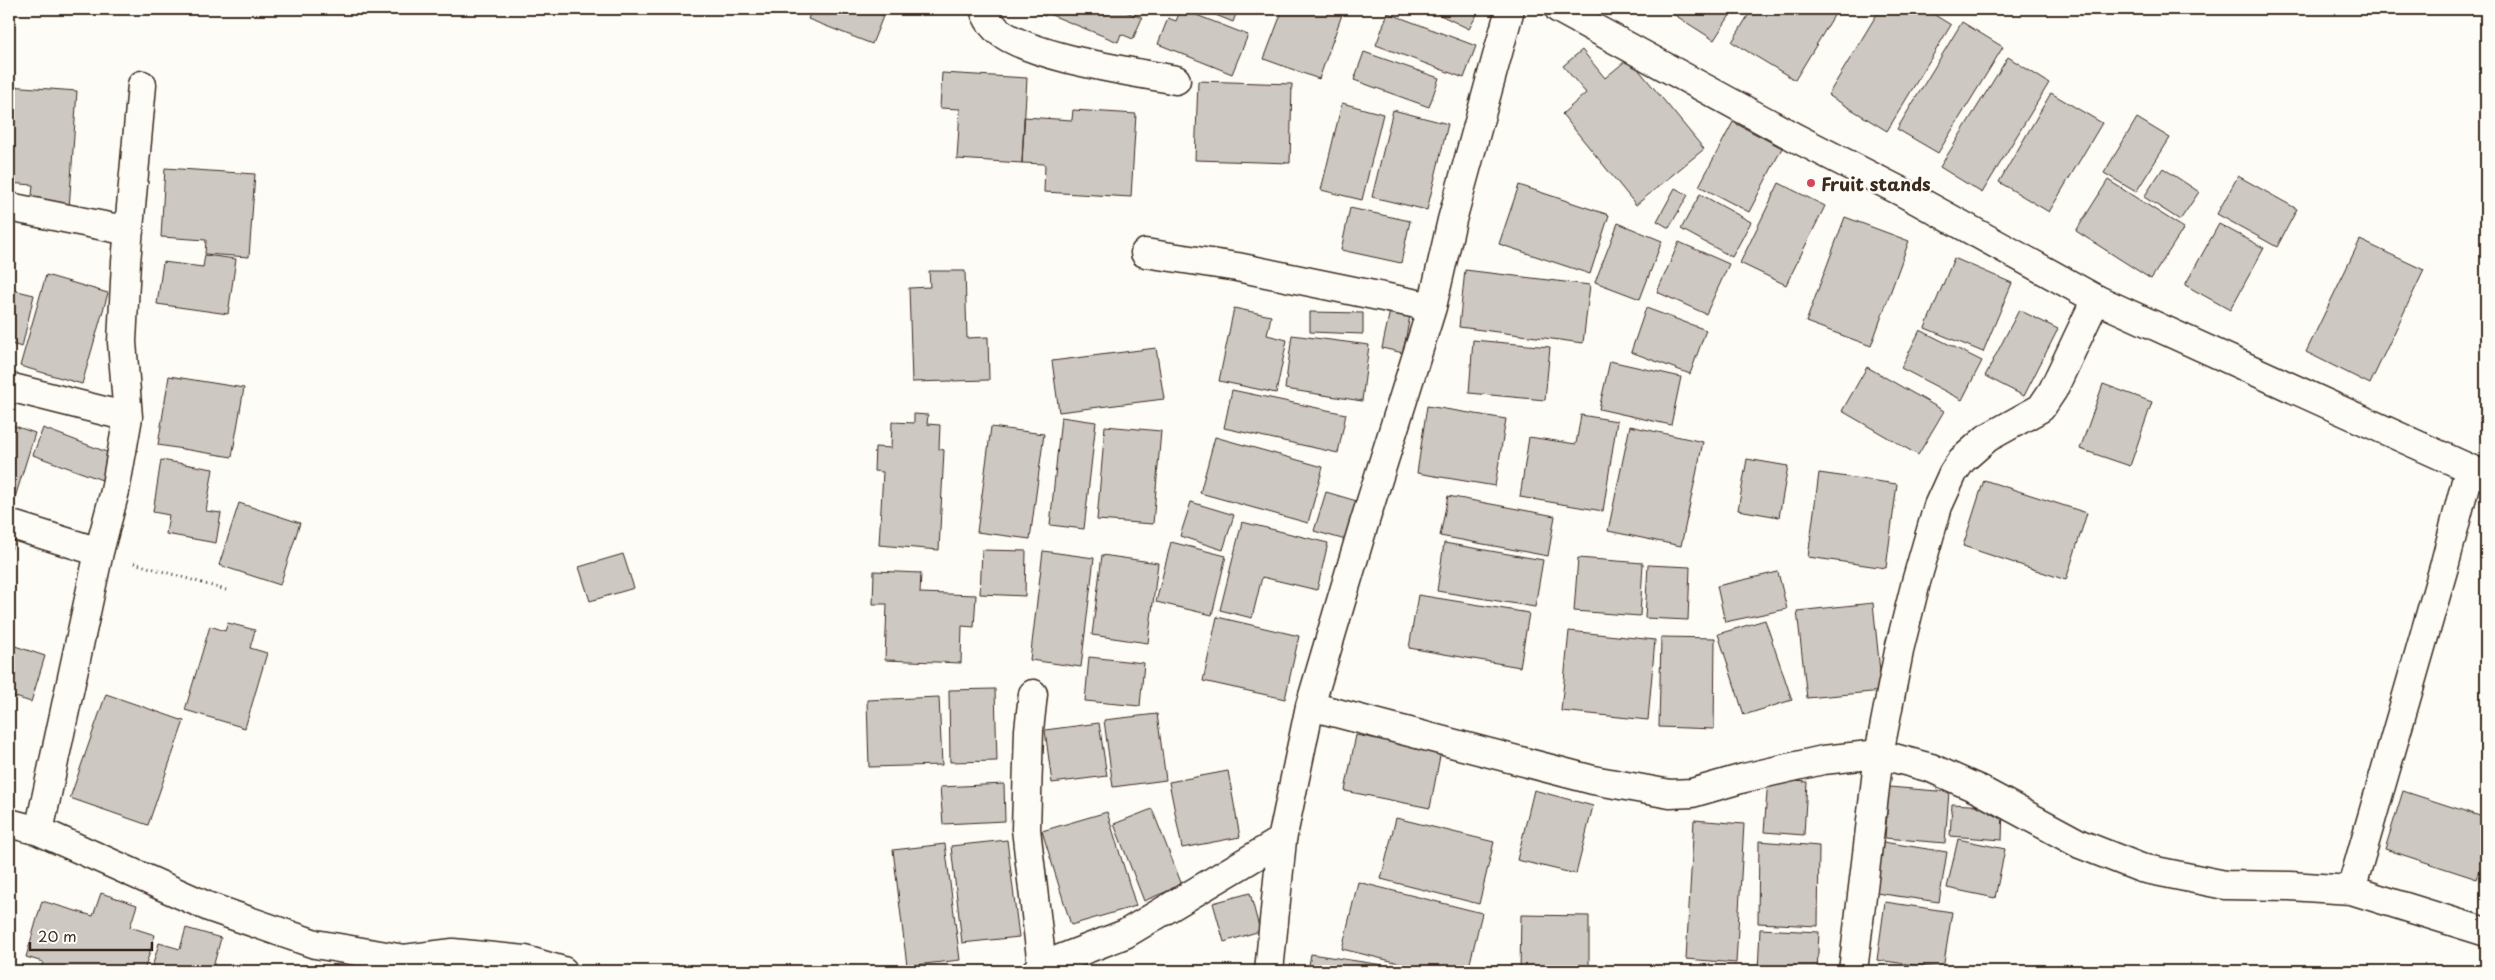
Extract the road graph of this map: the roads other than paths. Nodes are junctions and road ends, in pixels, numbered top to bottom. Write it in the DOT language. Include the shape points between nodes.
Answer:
graph roads {
  1 [pos="984,9"];
  2 [pos="1510,9"];
  3 [pos="1559,9"];
  4 [pos="1176,80"];
  5 [pos="142,85"];
  6 [pos="9,207"];
  7 [pos="129,231"];
  8 [pos="1145,253"];
  9 [pos="2096,299"];
  10 [pos="1432,307"];
  11 [pos="9,387"];
  12 [pos="128,417"];
  13 [pos="2478,472"];
  14 [pos="9,524"];
  15 [pos="100,552"];
  16 [pos="1033,694"];
  17 [pos="1310,706"];
  18 [pos="1879,754"];
  19 [pos="9,823"];
  20 [pos="39,831"];
  21 [pos="1282,840"];
  22 [pos="2351,890"];
  23 [pos="2486,932"];
  24 [pos="403,965"];
  25 [pos="1039,969"];
  26 [pos="563,971"];
  27 [pos="1269,971"];
  28 [pos="1853,971"];
  1 -- 4 [label="main road" via="995,29 1025,46 1088,63"];
  2 -- 10 [label="main road" via="1452,220"];
  3 -- 9 [label="main road"];
  5 -- 7 [label="main road"];
  6 -- 7 [label="main road"];
  7 -- 12 [label="main road" via="122,342"];
  8 -- 10 [label="main road" via="1237,266"];
  9 -- 13 [label="main road"];
  9 -- 18 [label="main road" via="2054,390 2041,408 2011,423 1972,450 1945,489 1900,646"];
  10 -- 17 [label="main road"];
  11 -- 12 [label="main road"];
  12 -- 15 [label="main road"];
  13 -- 22 [label="main road" via="2444,567"];
  14 -- 15 [label="main road"];
  15 -- 20 [label="main road"];
  16 -- 25 [label="main road" via="1026,830"];
  17 -- 18 [label="main road" via="1593,780 1670,794 1692,792 1822,760"];
  17 -- 21 [label="main road"];
  18 -- 22 [label="main road" via="1931,768 1978,789 2080,844 2141,868 2225,885"];
  18 -- 28 [label="main road"];
  19 -- 20 [label="main road"];
  20 -- 24 [label="main road" via="209,907 315,944"];
  21 -- 25 [label="main road" via="1125,934"];
  21 -- 27 [label="main road"];
  22 -- 23 [label="main road"];
  24 -- 26 [label="main road" via="453,953 525,960"];
}
